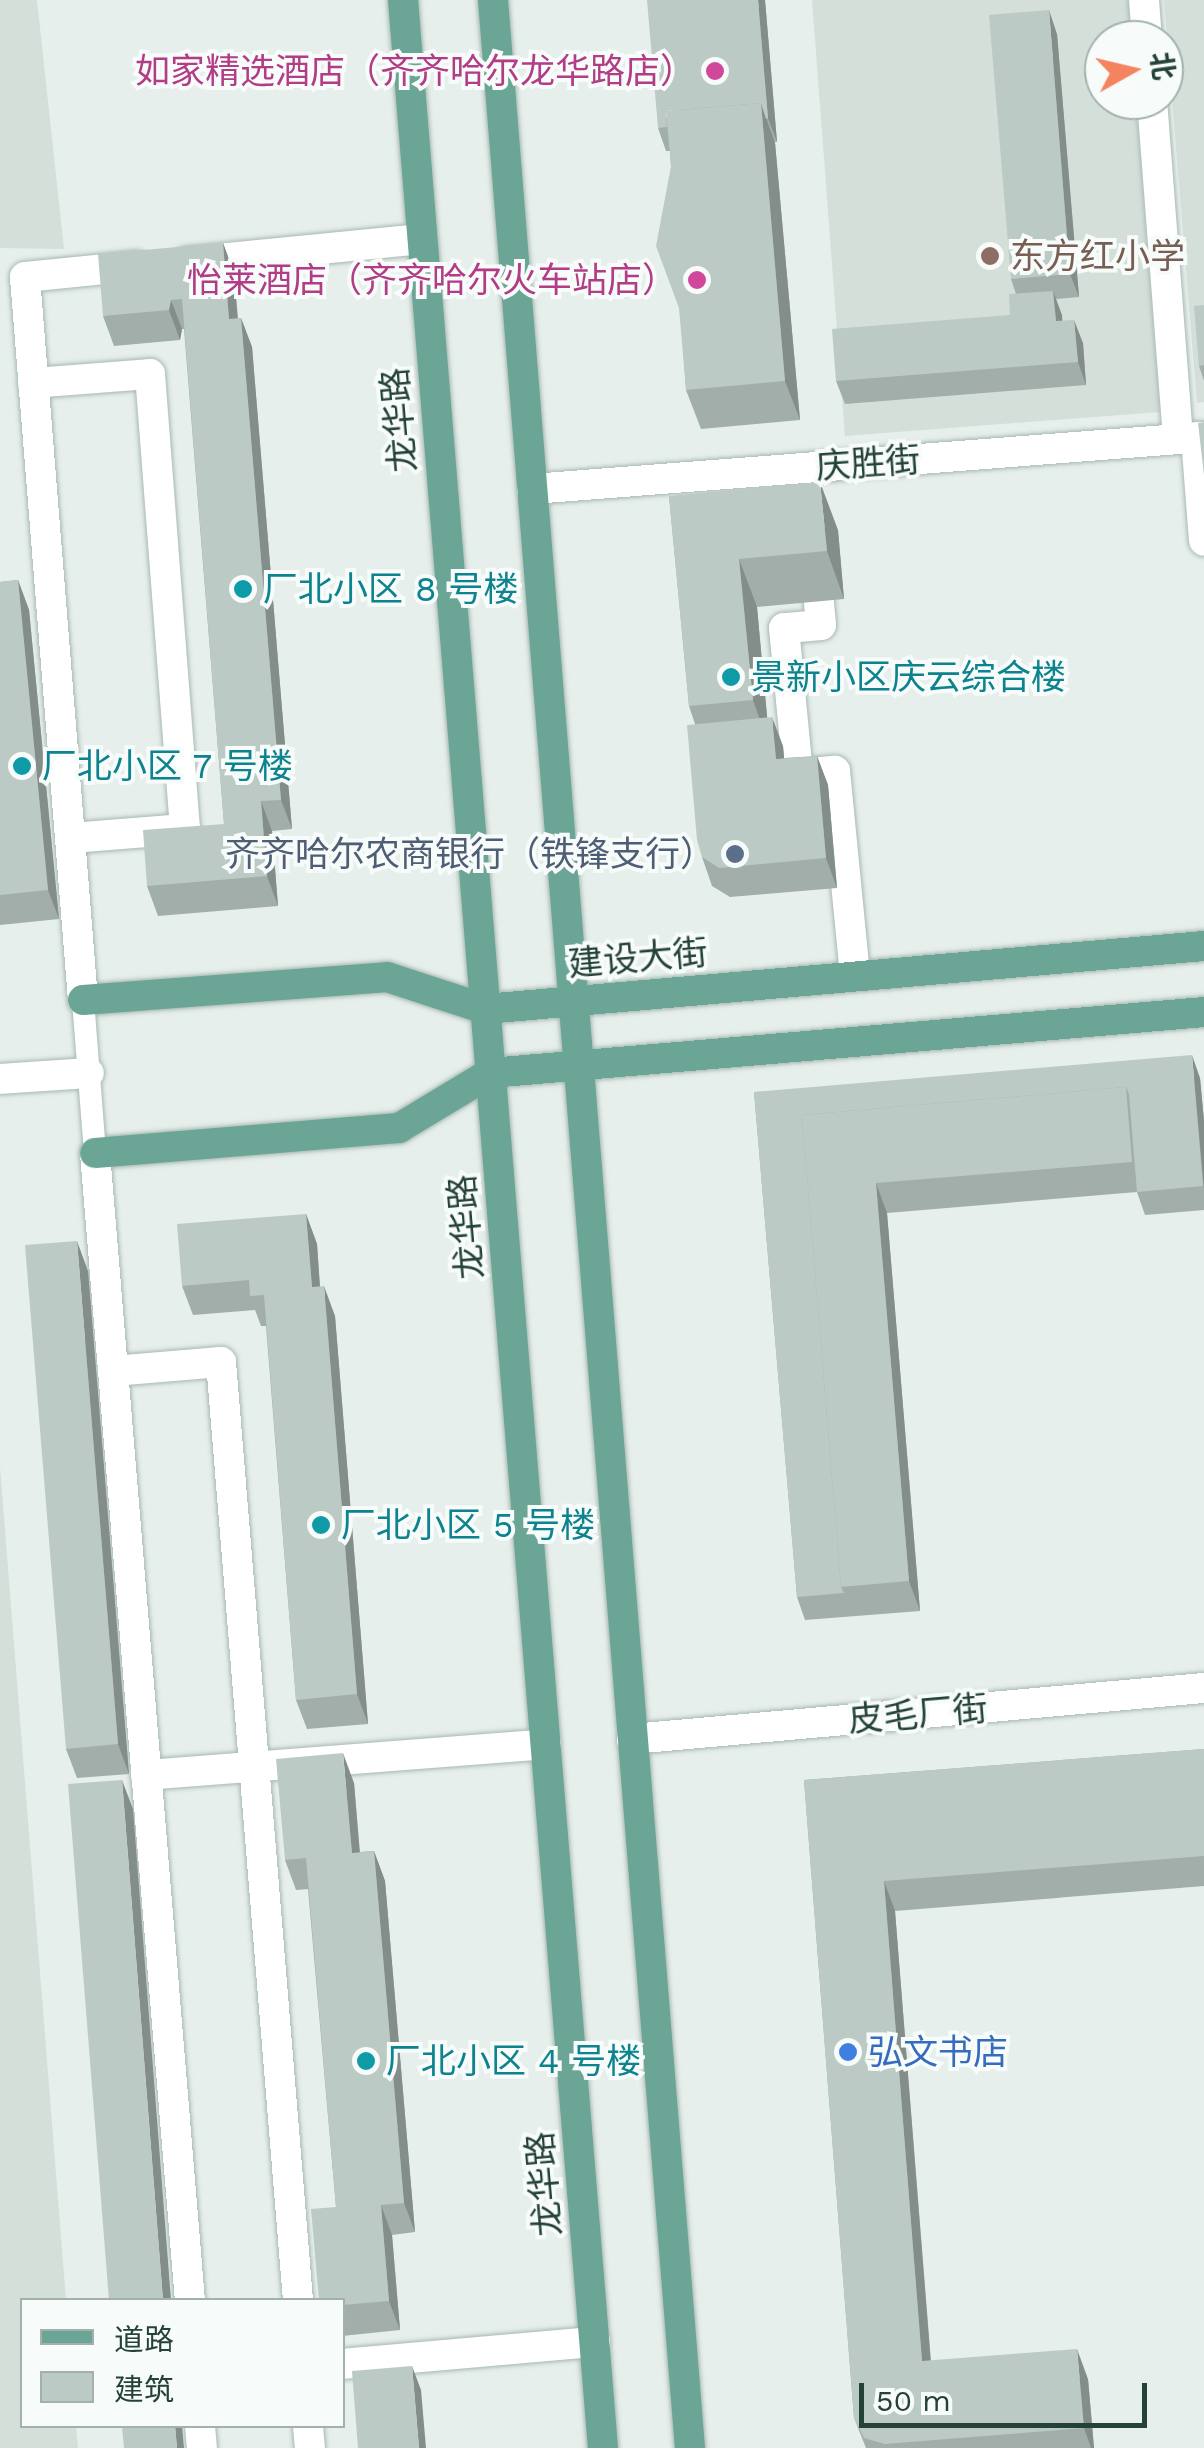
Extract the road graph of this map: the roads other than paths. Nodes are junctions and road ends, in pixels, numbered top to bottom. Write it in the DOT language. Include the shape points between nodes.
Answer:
graph roads {
  1 [pos="402,0"];
  2 [pos="493,0"];
  3 [pos="1154,120"];
  4 [pos="422,240"];
  5 [pos="33,384"];
  6 [pos="1193,438"];
  7 [pos="807,468"];
  8 [pos="532,489"];
  9 [pos="1204,541"];
  10 [pos="70,838"];
  11 [pos="1204,946"];
  12 [pos="855,976"];
  13 [pos="83,1000"];
  14 [pos="573,1001"];
  15 [pos="485,1008"];
  16 [pos="1204,1012"];
  17 [pos="578,1066"];
  18 [pos="89,1072"];
  19 [pos="490,1073"];
  20 [pos="0,1079"];
  21 [pos="95,1153"];
  22 [pos="113,1370"];
  23 [pos="1204,1688"];
  24 [pos="632,1739"];
  25 [pos="546,1744"];
  26 [pos="254,1766"];
  27 [pos="146,1775"];
  28 [pos="190,2298"];
  29 [pos="298,2298"];
  30 [pos="595,2342"];
  31 [pos="345,2364"];
  32 [pos="604,2448"];
  33 [pos="690,2448"];
  1 -- 4 [label="main road, 龙华路"];
  2 -- 8 [label="main road"];
  3 -- 6 [label="street"];
  4 -- 5 [label="street" via="25,277"];
  4 -- 15 [label="main road, 龙华路"];
  5 -- 10 [label="street"];
  5 -- 10 [label="street" via="150,374 152,394 185,828"];
  6 -- 7 [label="street, 庆胜街"];
  6 -- 9 [label="street"];
  7 -- 8 [label="street, 庆胜街"];
  7 -- 12 [label="street" via="821,625 784,628 794,738 798,774 835,770"];
  8 -- 14 [label="main road"];
  10 -- 13 [label="street"];
  11 -- 12 [label="main road, 建设大街"];
  12 -- 14 [label="main road, 建设大街"];
  13 -- 15 [label="main road, 建设大街" via="388,978"];
  13 -- 18 [label="lane"];
  14 -- 15 [label="main road, 建设大街"];
  14 -- 17 [label="main road"];
  15 -- 19 [label="main road, 龙华路"];
  16 -- 17 [label="main road"];
  17 -- 19 [label="main road"];
  17 -- 24 [label="main road"];
  18 -- 20 [label="street"];
  18 -- 21 [label="lane"];
  19 -- 21 [label="main road" via="400,1128"];
  19 -- 25 [label="main road, 龙华路"];
  21 -- 22 [label="street"];
  22 -- 26 [label="street" via="221,1362"];
  22 -- 27 [label="street"];
  23 -- 24 [label="street, 皮毛厂街"];
  24 -- 33 [label="main road"];
  25 -- 26 [label="street"];
  25 -- 30 [label="main road, 龙华路"];
  26 -- 27 [label="street"];
  26 -- 29 [label="street"];
  27 -- 28 [label="street"];
  30 -- 31 [label="street"];
  30 -- 32 [label="main road, 龙华路"];
}
